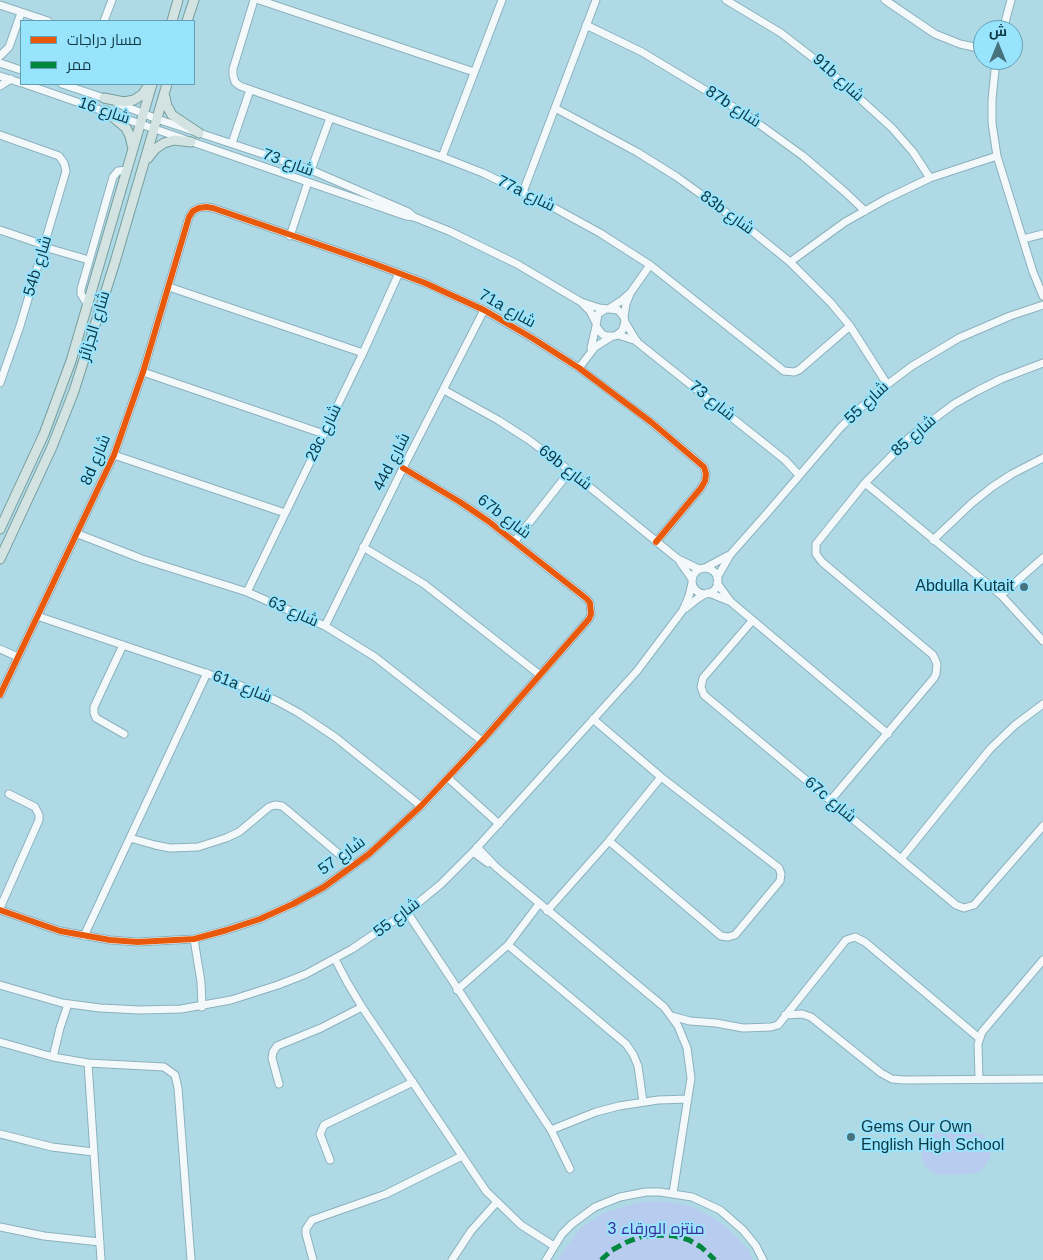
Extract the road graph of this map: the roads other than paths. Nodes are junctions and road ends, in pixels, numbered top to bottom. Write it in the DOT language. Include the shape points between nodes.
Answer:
graph roads {
  1 [pos="112,0"];
  2 [pos="178,0"];
  3 [pos="194,0"];
  4 [pos="254,0"];
  5 [pos="259,0"];
  6 [pos="502,0"];
  7 [pos="596,0"];
  8 [pos="726,0"];
  9 [pos="1011,0"];
  10 [pos="887,1"];
  11 [pos="0,5"];
  12 [pos="21,12"];
  13 [pos="45,20"];
  14 [pos="105,20"];
  15 [pos="172,20"];
  16 [pos="187,20"];
  17 [pos="1006,20"];
  18 [pos="586,25"];
  19 [pos="9,47"];
  20 [pos="973,47"];
  21 [pos="0,56"];
  22 [pos="0,63"];
  23 [pos="14,67"];
  24 [pos="20,70"];
  25 [pos="995,70"];
  26 [pos="474,72"];
  27 [pos="0,76"];
  28 [pos="11,79"];
  29 [pos="20,82"];
  30 [pos="29,85"];
  31 [pos="65,85"];
  32 [pos="150,85"];
  33 [pos="151,85"];
  34 [pos="0,86"];
  35 [pos="166,88"];
  36 [pos="250,90"];
  37 [pos="104,98"];
  38 [pos="555,108"];
  39 [pos="106,111"];
  40 [pos="330,118"];
  41 [pos="142,119"];
  42 [pos="157,119"];
  43 [pos="155,129"];
  44 [pos="199,132"];
  45 [pos="0,135"];
  46 [pos="191,142"];
  47 [pos="232,143"];
  48 [pos="133,152"];
  49 [pos="997,156"];
  50 [pos="442,157"];
  51 [pos="144,164"];
  52 [pos="127,170"];
  53 [pos="311,170"];
  54 [pos="930,178"];
  55 [pos="308,182"];
  56 [pos="523,192"];
  57 [pos="864,211"];
  58 [pos="414,217"];
  59 [pos="186,224"];
  60 [pos="0,230"];
  61 [pos="1043,234"];
  62 [pos="290,236"];
  63 [pos="1023,239"];
  64 [pos="44,246"];
  65 [pos="89,260"];
  66 [pos="790,262"];
  67 [pos="650,265"];
  68 [pos="1034,272"];
  69 [pos="399,273"];
  70 [pos="169,287"];
  71 [pos="631,292"];
  72 [pos="1043,296"];
  73 [pos="581,302"];
  74 [pos="88,305"];
  75 [pos="1042,306"];
  76 [pos="608,308"];
  77 [pos="484,310"];
  78 [pos="624,320"];
  79 [pos="596,324"];
  80 [pos="850,326"];
  81 [pos="615,336"];
  82 [pos="637,342"];
  83 [pos="590,351"];
  84 [pos="363,354"];
  85 [pos="1043,363"];
  86 [pos="579,368"];
  87 [pos="143,372"];
  88 [pos="0,383"];
  89 [pos="889,383"];
  90 [pos="444,390"];
  91 [pos="324,434"];
  92 [pos="114,455"];
  93 [pos="1043,458"];
  94 [pos="403,468"];
  95 [pos="570,471"];
  96 [pos="801,473"];
  97 [pos="865,483"];
  98 [pos="285,513"];
  99 [pos="0,529"];
  100 [pos="78,534"];
  101 [pos="933,540"];
  102 [pos="514,542"];
  103 [pos="656,542"];
  104 [pos="363,547"];
  105 [pos="730,554"];
  106 [pos="1043,558"];
  107 [pos="0,559"];
  108 [pos="678,560"];
  109 [pos="702,568"];
  110 [pos="692,581"];
  111 [pos="717,581"];
  112 [pos="247,592"];
  113 [pos="708,593"];
  114 [pos="1001,595"];
  115 [pos="583,596"];
  116 [pos="731,602"];
  117 [pos="683,610"];
  118 [pos="37,616"];
  119 [pos="752,621"];
  120 [pos="325,626"];
  121 [pos="1043,641"];
  122 [pos="123,645"];
  123 [pos="0,649"];
  124 [pos="18,657"];
  125 [pos="207,673"];
  126 [pos="540,675"];
  127 [pos="0,695"];
  128 [pos="1043,704"];
  129 [pos="593,719"];
  130 [pos="124,734"];
  131 [pos="888,734"];
  132 [pos="482,741"];
  133 [pos="661,777"];
  134 [pos="448,778"];
  135 [pos="9,794"];
  136 [pos="830,801"];
  137 [pos="421,806"];
  138 [pos="498,824"];
  139 [pos="1043,826"];
  140 [pos="130,838"];
  141 [pos="609,842"];
  142 [pos="475,850"];
  143 [pos="901,859"];
  144 [pos="353,866"];
  145 [pos="539,904"];
  146 [pos="0,909"];
  147 [pos="548,911"];
  148 [pos="407,912"];
  149 [pos="84,936"];
  150 [pos="194,939"];
  151 [pos="508,945"];
  152 [pos="1043,960"];
  153 [pos="332,961"];
  154 [pos="0,985"];
  155 [pos="457,990"];
  156 [pos="65,1003"];
  157 [pos="205,1006"];
  158 [pos="362,1007"];
  159 [pos="785,1015"];
  160 [pos="671,1016"];
  161 [pos="980,1038"];
  162 [pos="0,1042"];
  163 [pos="53,1057"];
  164 [pos="88,1063"];
  165 [pos="1043,1078"];
  166 [pos="979,1079"];
  167 [pos="412,1082"];
  168 [pos="279,1084"];
  169 [pos="688,1099"];
  170 [pos="643,1102"];
  171 [pos="552,1130"];
  172 [pos="0,1134"];
  173 [pos="93,1152"];
  174 [pos="462,1156"];
  175 [pos="330,1160"];
  176 [pos="570,1169"];
  177 [pos="673,1193"];
  178 [pos="496,1202"];
  179 [pos="0,1227"];
  180 [pos="100,1242"];
  181 [pos="554,1246"];
  182 [pos="101,1260"];
  183 [pos="191,1260"];
  184 [pos="314,1260"];
  185 [pos="452,1260"];
  186 [pos="546,1260"];
  187 [pos="764,1260"];
  1 -- 14 [label="street"];
  2 -- 15 [label="main road"];
  3 -- 16 [label="main road"];
  4 -- 36 [label="street, 77a شارع" via="233,75 235,82"];
  5 -- 26 [label="street"];
  6 -- 26 [label="street"];
  7 -- 18 [label="street"];
  8 -- 54 [label="street, 91b شارع" via="781,33 826,68 892,128"];
  9 -- 17 [label="street"];
  10 -- 20 [label="street" via="935,34"];
  11 -- 12 [label="street"];
  12 -- 13 [label="street"];
  12 -- 19 [label="street"];
  18 -- 38 [label="street"];
  18 -- 57 [label="street, 87b شارع" via="642,52 745,114 803,156"];
  19 -- 21 [label="street"];
  19 -- 23 [label="street"];
  22 -- 23 [label="street"];
  23 -- 24 [label="street"];
  25 -- 49 [label="street" via="992,123"];
  26 -- 50 [label="street"];
  27 -- 28 [label="street, شارع 16"];
  28 -- 29 [label="street, شارع 16"];
  28 -- 34 [label="street"];
  30 -- 39 [label="street, شارع 16"];
  31 -- 37 [label="street, شارع 16"];
  32 -- 37 [label="main road" via="134,100 124,102"];
  33 -- 41 [label="main road, شارع الجزائر"];
  35 -- 42 [label="main road, شارع الجزائر"];
  35 -- 44 [label="main road" via="167,106 172,115"];
  36 -- 40 [label="street, 77a شارع"];
  36 -- 47 [label="street"];
  37 -- 41 [label="street, شارع 16"];
  38 -- 56 [label="street"];
  38 -- 66 [label="street, 83b شارع" via="677,177"];
  39 -- 41 [label="street, شارع 16"];
  39 -- 48 [label="main road" via="126,128"];
  40 -- 50 [label="street, 77a شارع"];
  40 -- 53 [label="street"];
  41 -- 42 [label="street, شارع 16"];
  41 -- 43 [label="street, شارع 16"];
  41 -- 48 [label="main road, شارع الجزائر"];
  42 -- 43 [label="main road, شارع الجزائر"];
  42 -- 44 [label="street, شارع 73"];
  43 -- 46 [label="street, شارع 73"];
  43 -- 51 [label="main road, شارع الجزائر"];
  44 -- 47 [label="street, شارع 73"];
  45 -- 64 [label="street, 54b شارع" via="59,156 64,163 66,171"];
  46 -- 51 [label="main road" via="174,140 164,143"];
  46 -- 55 [label="street, شارع 73"];
  47 -- 53 [label="street, شارع 73"];
  48 -- 52 [label="main road, شارع الجزائر"];
  49 -- 54 [label="street"];
  49 -- 63 [label="street"];
  50 -- 56 [label="street, 77a شارع"];
  51 -- 107 [label="main road, شارع الجزائر" via="74,391"];
  52 -- 65 [label="street" via="113,177"];
  52 -- 74 [label="main road, شارع الجزائر"];
  53 -- 58 [label="street, شارع 73"];
  54 -- 57 [label="street"];
  55 -- 58 [label="street, شارع 73"];
  55 -- 62 [label="street"];
  56 -- 67 [label="street, 77a شارع"];
  57 -- 66 [label="street" via="826,234"];
  58 -- 73 [label="street, شارع 73" via="483,246"];
  59 -- 62 [label="street, 71a شارع" via="193,211 206,207"];
  59 -- 70 [label="street, 8d شارع"];
  60 -- 64 [label="street"];
  61 -- 63 [label="street"];
  62 -- 69 [label="street, 71a شارع"];
  63 -- 68 [label="street"];
  64 -- 65 [label="street"];
  64 -- 88 [label="street, 54b شارع"];
  65 -- 74 [label="street" via="81,292"];
  66 -- 80 [label="street, 83b شارع"];
  67 -- 71 [label="street"];
  67 -- 80 [label="street, 77a شارع" via="784,371 794,372 802,367"];
  68 -- 72 [label="street"];
  68 -- 75 [label="street"];
  69 -- 77 [label="street, 71a شارع"];
  69 -- 84 [label="street, 28c شارع"];
  70 -- 84 [label="street"];
  70 -- 87 [label="street, 8d شارع"];
  71 -- 76 [label="street"];
  71 -- 78 [label="street"];
  73 -- 76 [label="street, شارع 73"];
  73 -- 79 [label="street, شارع 73"];
  74 -- 99 [label="main road, شارع الجزائر" via="53,410"];
  75 -- 89 [label="street, شارع 55" via="1001,319 959,338"];
  76 -- 78 [label="street" via="618,310"];
  76 -- 79 [label="street" via="598,314"];
  77 -- 86 [label="street, 71a شارع"];
  77 -- 90 [label="street, 44d شارع"];
  78 -- 81 [label="street" via="624,327"];
  78 -- 82 [label="street, شارع 73"];
  79 -- 81 [label="street" via="602,334"];
  79 -- 83 [label="street"];
  80 -- 89 [label="street, 83b شارع"];
  81 -- 82 [label="street, شارع 73"];
  81 -- 83 [label="street"];
  82 -- 96 [label="street, شارع 73"];
  83 -- 86 [label="street"];
  84 -- 91 [label="street, 28c شارع"];
  85 -- 97 [label="street, شارع 85" via="1001,379 954,404 911,436"];
  86 -- 103 [label="street, 71a شارع" via="704,467 705,481"];
  87 -- 91 [label="street"];
  87 -- 92 [label="street, 8d شارع"];
  89 -- 96 [label="street, شارع 55" via="852,415"];
  90 -- 94 [label="street, 44d شارع"];
  90 -- 95 [label="street, 69b شارع" via="513,430"];
  91 -- 98 [label="street, 28c شارع"];
  92 -- 98 [label="street"];
  92 -- 100 [label="street, 8d شارع"];
  93 -- 101 [label="street" via="992,486"];
  94 -- 102 [label="street, 67b شارع" via="460,502"];
  94 -- 104 [label="street, 44d شارع"];
  95 -- 102 [label="street"];
  95 -- 103 [label="street, 69b شارع"];
  96 -- 105 [label="street, شارع 55"];
  97 -- 101 [label="street"];
  97 -- 131 [label="street, شارع 85" via="815,548 822,562 933,655 937,664 934,678"];
  98 -- 112 [label="street, 28c شارع"];
  100 -- 112 [label="street, شارع 63" via="142,559"];
  100 -- 118 [label="street, 8d شارع"];
  101 -- 114 [label="street"];
  102 -- 115 [label="street, 67b شارع"];
  103 -- 108 [label="street, 69b شارع"];
  104 -- 120 [label="street, 44d شارع"];
  104 -- 126 [label="street" via="424,584"];
  105 -- 109 [label="street, شارع 55"];
  105 -- 111 [label="street, شارع 55"];
  106 -- 114 [label="street"];
  108 -- 109 [label="street, 69b شارع"];
  108 -- 110 [label="street, 69b شارع"];
  109 -- 110 [label="street" via="696,571"];
  109 -- 111 [label="street" via="713,571"];
  110 -- 113 [label="street" via="696,590"];
  110 -- 117 [label="street, شارع 55"];
  111 -- 113 [label="street"];
  111 -- 116 [label="street"];
  112 -- 120 [label="street, شارع 63"];
  113 -- 116 [label="street"];
  113 -- 117 [label="street, شارع 55"];
  114 -- 121 [label="street"];
  115 -- 126 [label="street, شارع 57" via="590,603 589,619"];
  116 -- 119 [label="street"];
  117 -- 129 [label="street, شارع 55" via="637,671"];
  118 -- 122 [label="street, 61a شارع"];
  118 -- 124 [label="street, 8d شارع"];
  119 -- 131 [label="street"];
  119 -- 136 [label="street, 67c شارع" via="706,674 702,691"];
  120 -- 132 [label="street, شارع 63" via="388,667"];
  122 -- 125 [label="street, 61a شارع"];
  122 -- 130 [label="street" via="94,713 96,718"];
  123 -- 124 [label="street"];
  124 -- 127 [label="street, 8d شارع"];
  125 -- 137 [label="street, 61a شارع" via="260,693 320,726"];
  125 -- 140 [label="street"];
  126 -- 132 [label="street, شارع 57"];
  128 -- 143 [label="street" via="990,749"];
  129 -- 133 [label="street"];
  129 -- 138 [label="street, شارع 55"];
  131 -- 136 [label="street"];
  132 -- 134 [label="street, شارع 57"];
  133 -- 141 [label="street"];
  133 -- 141 [label="street" via="778,868 780,881 735,935 721,936"];
  134 -- 137 [label="street, شارع 57"];
  134 -- 138 [label="street"];
  135 -- 146 [label="street" via="35,807 39,820"];
  136 -- 143 [label="street, 67c شارع"];
  137 -- 144 [label="street, شارع 57"];
  138 -- 142 [label="street, شارع 55"];
  139 -- 143 [label="street, 67c شارع" via="969,908 956,905"];
  140 -- 144 [label="street, شارع 57" via="170,848 198,847 238,832 275,805 282,806"];
  140 -- 149 [label="street"];
  141 -- 147 [label="street"];
  142 -- 145 [label="street"];
  142 -- 148 [label="street, شارع 55"];
  144 -- 150 [label="street, شارع 57" via="293,904 260,919"];
  145 -- 147 [label="street"];
  145 -- 151 [label="street"];
  146 -- 149 [label="street, شارع 57"];
  147 -- 160 [label="street"];
  148 -- 153 [label="street, شارع 55"];
  148 -- 155 [label="street"];
  149 -- 150 [label="street, شارع 57" via="138,942"];
  150 -- 157 [label="street"];
  151 -- 155 [label="street"];
  151 -- 170 [label="street" via="626,1044 638,1066"];
  152 -- 161 [label="street" via="986,1026"];
  153 -- 157 [label="street, شارع 55" via="278,986"];
  153 -- 158 [label="street"];
  154 -- 156 [label="street, شارع 55"];
  155 -- 171 [label="street"];
  156 -- 157 [label="street, شارع 55" via="140,1010"];
  156 -- 163 [label="street"];
  158 -- 167 [label="street"];
  158 -- 168 [label="street" via="277,1046 272,1058"];
  159 -- 160 [label="street" via="778,1026 753,1028 698,1023"];
  159 -- 161 [label="street" via="846,940 856,937"];
  159 -- 166 [label="street" via="811,1017 892,1079"];
  160 -- 169 [label="street" via="683,1036 688,1054 691,1078"];
  161 -- 166 [label="street"];
  162 -- 163 [label="street"];
  163 -- 164 [label="street"];
  164 -- 173 [label="street"];
  164 -- 183 [label="street" via="164,1067 175,1075"];
  165 -- 166 [label="street"];
  167 -- 174 [label="street"];
  167 -- 175 [label="street" via="324,1125 320,1134"];
  169 -- 170 [label="street"];
  169 -- 177 [label="street"];
  170 -- 171 [label="street" via="596,1112"];
  171 -- 176 [label="street"];
  172 -- 173 [label="street" via="52,1148"];
  173 -- 180 [label="street"];
  174 -- 178 [label="street"];
  174 -- 184 [label="street" via="386,1194 312,1220 306,1234"];
  177 -- 181 [label="street" via="646,1192 608,1201 577,1219"];
  177 -- 187 [label="street" via="692,1197 720,1210 743,1230"];
  178 -- 181 [label="street" via="521,1225"];
  178 -- 185 [label="street"];
  179 -- 180 [label="street"];
  180 -- 182 [label="street"];
  181 -- 186 [label="street"];
}
